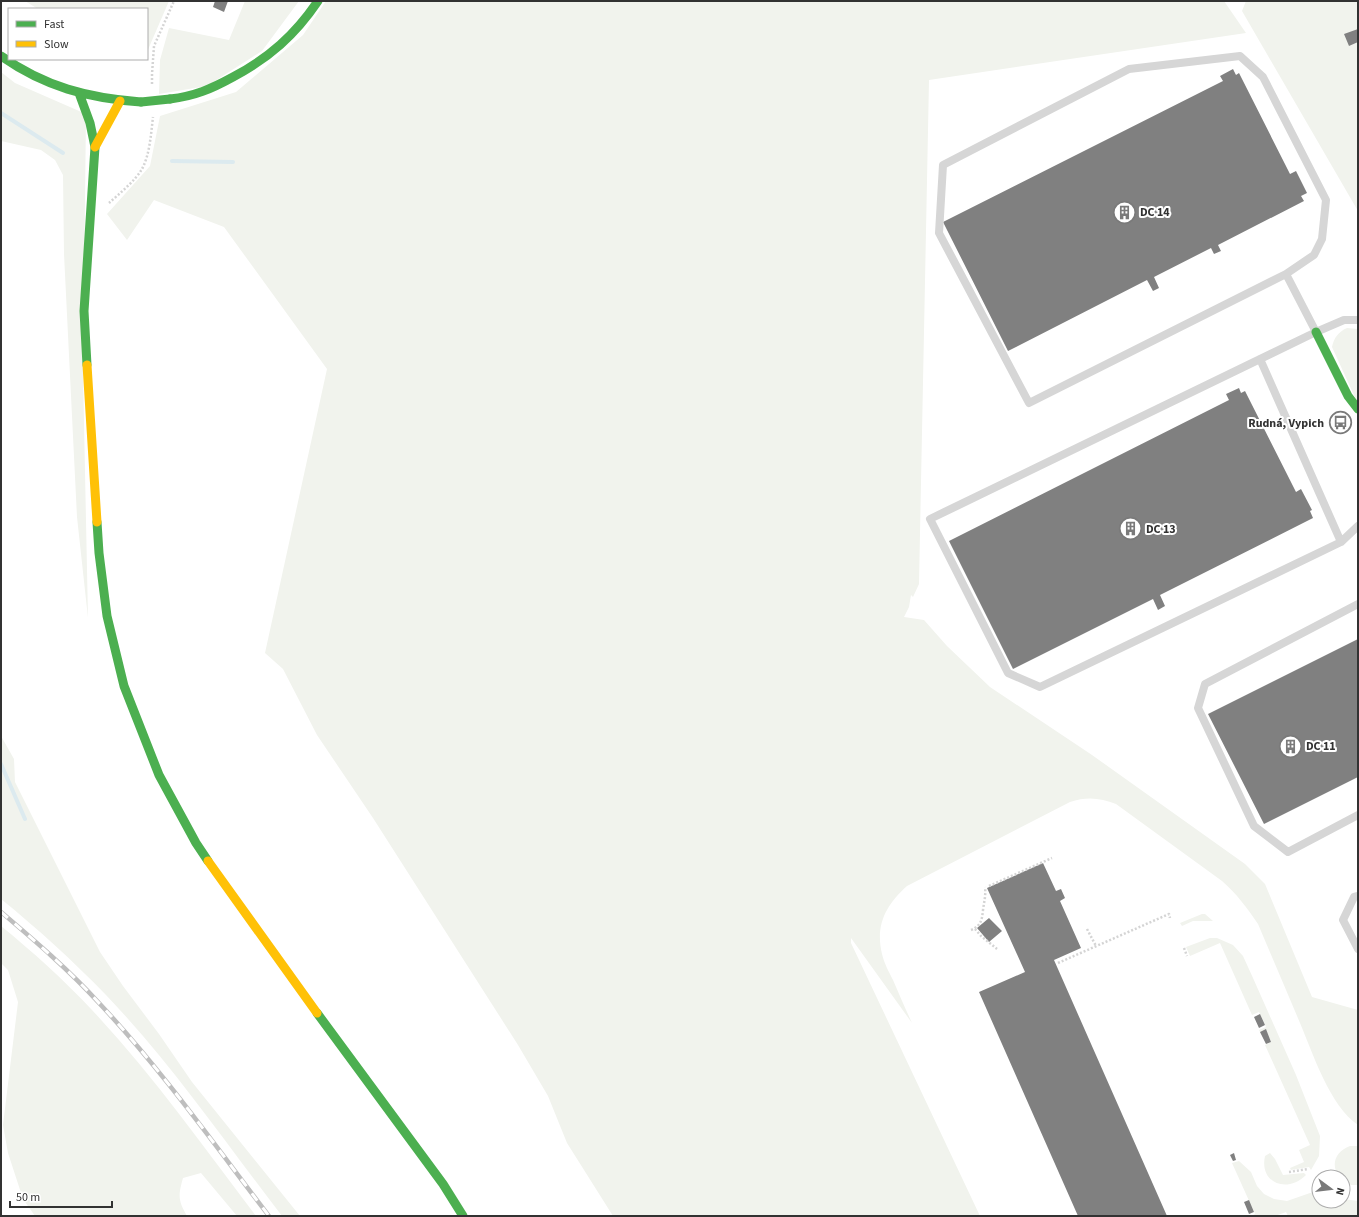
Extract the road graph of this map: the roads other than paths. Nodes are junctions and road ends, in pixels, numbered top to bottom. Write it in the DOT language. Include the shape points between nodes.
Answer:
graph roads {
  1 [pos="318,1"];
  2 [pos="1,56"];
  3 [pos="79,93"];
  4 [pos="120,101"];
  5 [pos="94,147"];
  6 [pos="1286,274"];
  7 [pos="1358,320"];
  8 [pos="1316,332"];
  9 [pos="1260,359"];
  10 [pos="1358,409"];
  11 [pos="1358,526"];
  12 [pos="1341,542"];
  13 [pos="1358,604"];
  14 [pos="1358,815"];
  15 [pos="1358,896"];
  16 [pos="1358,949"];
  17 [pos="463,1216"];
  1 -- 4 [label="street, bridge" via="292,36 270,56 218,86 170,99"];
  2 -- 3 [label="street" via="40,79"];
  3 -- 4 [label="street"];
  3 -- 5 [label="street" via="90,123"];
  4 -- 5 [label="street"];
  5 -- 17 [label="street" via="84,310 99,553 106,616 124,686 159,775 196,843 325,1025 443,1184"];
  6 -- 6 [label="lane" via="1029,403 939,233 943,165 1129,69 1240,56 1263,77 1326,200 1322,239 1314,255"];
  6 -- 8 [label="lane"];
  7 -- 8 [label="lane" via="1344,320"];
  8 -- 9 [label="lane"];
  8 -- 10 [label="street" via="1348,396"];
  9 -- 12 [label="lane"];
  9 -- 12 [label="lane" via="930,519 1008,673 1040,687"];
  11 -- 12 [label="lane"];
  13 -- 14 [label="lane" via="1204,684 1198,708 1254,826 1288,852"];
  15 -- 16 [label="lane" via="1354,897 1343,920"];
}
